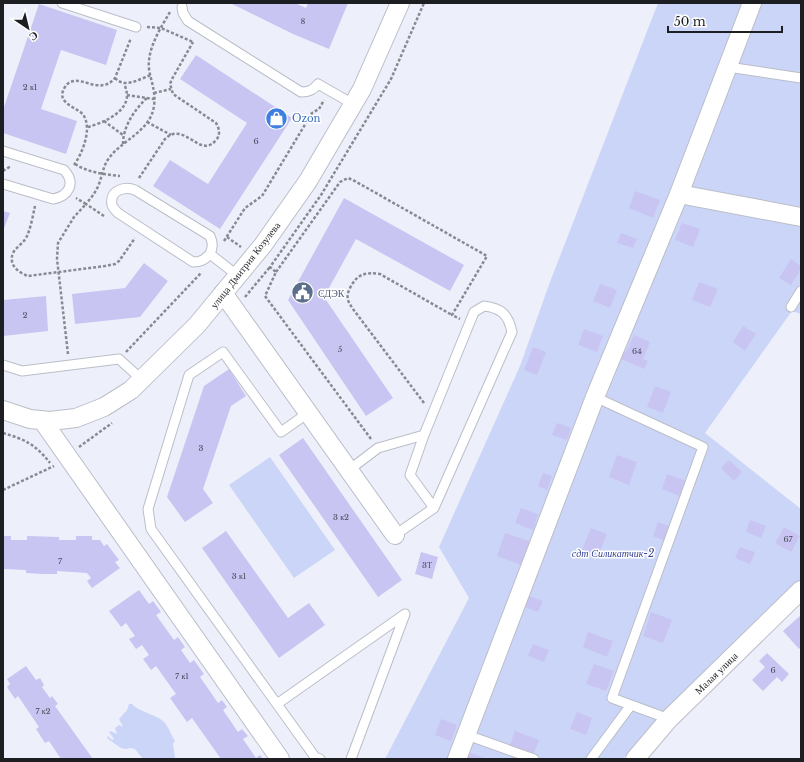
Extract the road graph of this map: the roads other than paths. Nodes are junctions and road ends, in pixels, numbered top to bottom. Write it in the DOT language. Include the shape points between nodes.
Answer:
graph roads {
  1 [pos="62,3"];
  2 [pos="400,3"];
  3 [pos="752,3"];
  4 [pos="182,7"];
  5 [pos="136,27"];
  6 [pos="728,67"];
  7 [pos="801,78"];
  8 [pos="353,104"];
  9 [pos="3,151"];
  10 [pos="3,184"];
  11 [pos="679,194"];
  12 [pos="801,217"];
  13 [pos="212,256"];
  14 [pos="238,276"];
  15 [pos="801,291"];
  16 [pos="223,293"];
  17 [pos="791,307"];
  18 [pos="3,365"];
  19 [pos="141,379"];
  20 [pos="595,397"];
  21 [pos="3,410"];
  22 [pos="308,413"];
  23 [pos="42,420"];
  24 [pos="424,435"];
  25 [pos="349,470"];
  26 [pos="434,508"];
  27 [pos="395,534"];
  28 [pos="801,590"];
  29 [pos="277,704"];
  30 [pos="631,705"];
  31 [pos="669,719"];
  32 [pos="467,734"];
  33 [pos="316,758"];
  34 [pos="280,759"];
  35 [pos="352,759"];
  36 [pos="458,759"];
  37 [pos="534,759"];
  38 [pos="591,759"];
  39 [pos="635,759"];
  1 -- 5 [label="lane"];
  2 -- 8 [label="street, улица Дмитрия Козулева"];
  3 -- 6 [label="street"];
  4 -- 8 [label="lane" via="188,21 301,92 313,90 318,84"];
  6 -- 7 [label="lane"];
  6 -- 11 [label="street"];
  8 -- 14 [label="street, улица Дмитрия Козулева" via="308,181"];
  9 -- 10 [label="lane" via="64,170 70,180 70,186 61,198 53,199"];
  11 -- 12 [label="street"];
  11 -- 20 [label="street"];
  13 -- 13 [label="lane" via="200,262 193,262 141,229 118,214 112,206 115,193 127,187 135,190 210,236"];
  13 -- 14 [label="lane"];
  14 -- 16 [label="street, улица Дмитрия Козулева"];
  15 -- 17 [label="lane"];
  16 -- 19 [label="street, улица Дмитрия Козулева" via="197,325"];
  16 -- 22 [label="street"];
  18 -- 19 [label="lane" via="22,371 119,359"];
  19 -- 23 [label="street, улица Дмитрия Козулева" via="131,390 104,407 76,418"];
  20 -- 30 [label="lane" via="703,447 612,698"];
  20 -- 32 [label="street"];
  21 -- 23 [label="street, улица Дмитрия Козулева" via="30,419"];
  22 -- 25 [label="street"];
  22 -- 29 [label="lane" via="281,432 223,352 189,376 148,509 151,529"];
  23 -- 34 [label="street"];
  24 -- 25 [label="lane" via="378,448"];
  24 -- 26 [label="lane" via="410,475"];
  24 -- 26 [label="lane" via="474,312 484,306 495,307 504,313 510,322 512,332"];
  25 -- 27 [label="street"];
  26 -- 27 [label="lane"];
  28 -- 31 [label="street, Малая улица"];
  29 -- 33 [label="lane"];
  29 -- 35 [label="lane" via="405,614"];
  30 -- 31 [label="lane"];
  30 -- 38 [label="lane"];
  31 -- 39 [label="street, Малая улица"];
  32 -- 36 [label="street"];
  32 -- 37 [label="lane"];
}
